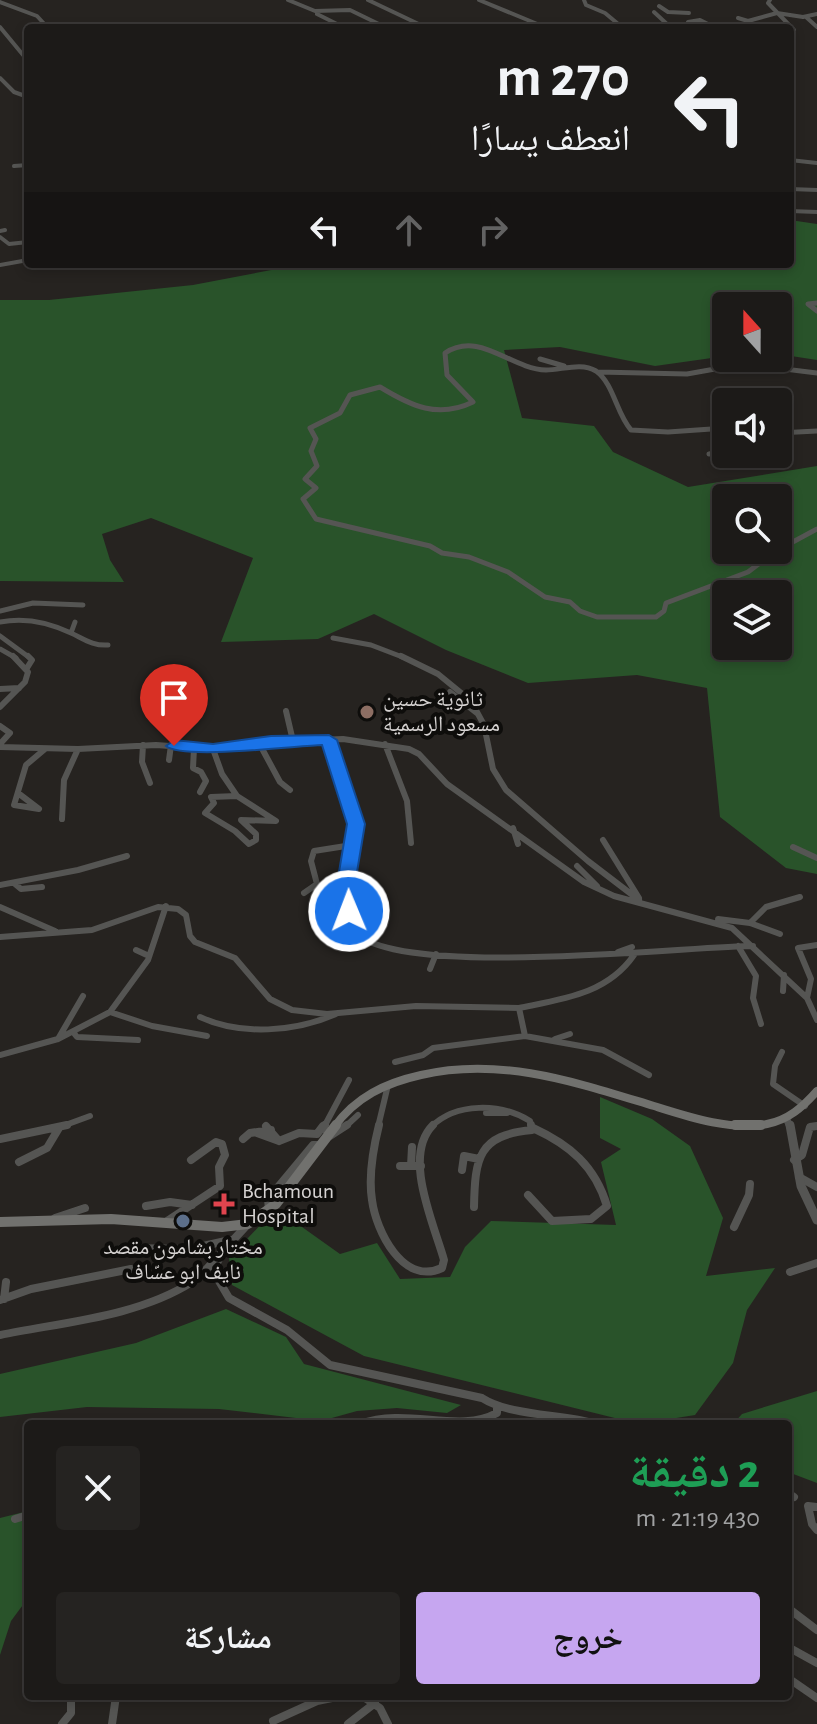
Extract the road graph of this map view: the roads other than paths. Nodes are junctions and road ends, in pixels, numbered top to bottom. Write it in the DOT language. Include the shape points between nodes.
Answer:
graph roads {
  1 [pos="288,0"];
  2 [pos="368,0"];
  3 [pos="479,0"];
  4 [pos="584,0"];
  5 [pos="770,0"];
  6 [pos="0,2"];
  7 [pos="293,2"];
  8 [pos="687,5"];
  9 [pos="659,6"];
  10 [pos="654,12"];
  11 [pos="689,13"];
  12 [pos="777,13"];
  13 [pos="817,14"];
  14 [pos="806,17"];
  15 [pos="738,18"];
  16 [pos="757,19"];
  17 [pos="704,22"];
  18 [pos="719,22"];
  19 [pos="763,22"];
  20 [pos="44,24"];
  21 [pos="337,24"];
  22 [pos="379,24"];
  23 [pos="419,24"];
  24 [pos="537,24"];
  25 [pos="618,24"];
  26 [pos="668,24"];
  27 [pos="690,24"];
  28 [pos="708,24"];
  29 [pos="788,24"];
  30 [pos="0,27"];
  31 [pos="817,27"];
  32 [pos="24,58"];
  33 [pos="0,78"];
  34 [pos="24,96"];
  35 [pos="794,160"];
  36 [pos="817,163"];
  37 [pos="24,165"];
  38 [pos="14,166"];
  39 [pos="794,189"];
  40 [pos="817,190"];
  41 [pos="794,211"];
  42 [pos="817,212"];
  43 [pos="3,234"];
  44 [pos="24,242"];
  45 [pos="24,261"];
  46 [pos="2,264"];
  47 [pos="817,303"];
  48 [pos="817,311"];
  49 [pos="540,359"];
  50 [pos="576,367"];
  51 [pos="598,372"];
  52 [pos="817,373"];
  53 [pos="712,430"];
  54 [pos="817,431"];
  55 [pos="792,434"];
  56 [pos="712,453"];
  57 [pos="709,454"];
  58 [pos="817,529"];
  59 [pos="792,542"];
  60 [pos="759,564"];
  61 [pos="83,605"];
  62 [pos="0,611"];
  63 [pos="0,622"];
  64 [pos="75,622"];
  65 [pos="71,633"];
  66 [pos="0,636"];
  67 [pos="333,638"];
  68 [pos="108,645"];
  69 [pos="0,649"];
  70 [pos="27,668"];
  71 [pos="19,688"];
  72 [pos="0,689"];
  73 [pos="450,692"];
  74 [pos="0,707"];
  75 [pos="286,711"];
  76 [pos="481,716"];
  77 [pos="0,726"];
  78 [pos="329,740"];
  79 [pos="293,741"];
  80 [pos="171,743"];
  81 [pos="259,743"];
  82 [pos="385,744"];
  83 [pos="143,745"];
  84 [pos="0,746"];
  85 [pos="97,748"];
  86 [pos="194,748"];
  87 [pos="45,749"];
  88 [pos="78,749"];
  89 [pos="213,749"];
  90 [pos="94,757"];
  91 [pos="169,760"];
  92 [pos="150,783"];
  93 [pos="290,790"];
  94 [pos="200,792"];
  95 [pos="18,793"];
  96 [pos="237,796"];
  97 [pos="62,819"];
  98 [pos="513,828"];
  99 [pos="355,831"];
  100 [pos="345,835"];
  101 [pos="603,840"];
  102 [pos="411,843"];
  103 [pos="518,844"];
  104 [pos="352,845"];
  105 [pos="793,847"];
  106 [pos="127,856"];
  107 [pos="817,858"];
  108 [pos="577,866"];
  109 [pos="15,884"];
  110 [pos="0,885"];
  111 [pos="42,887"];
  112 [pos="599,889"];
  113 [pos="304,893"];
  114 [pos="800,897"];
  115 [pos="640,902"];
  116 [pos="166,906"];
  117 [pos="0,907"];
  118 [pos="362,919"];
  119 [pos="707,919"];
  120 [pos="750,923"];
  121 [pos="43,930"];
  122 [pos="780,934"];
  123 [pos="0,937"];
  124 [pos="359,937"];
  125 [pos="817,945"];
  126 [pos="738,946"];
  127 [pos="754,946"];
  128 [pos="136,950"];
  129 [pos="633,951"];
  130 [pos="436,954"];
  131 [pos="149,956"];
  132 [pos="430,969"];
  133 [pos="784,975"];
  134 [pos="783,991"];
  135 [pos="83,996"];
  136 [pos="807,998"];
  137 [pos="519,1008"];
  138 [pos="110,1012"];
  139 [pos="337,1013"];
  140 [pos="200,1017"];
  141 [pos="817,1020"];
  142 [pos="761,1024"];
  143 [pos="73,1032"];
  144 [pos="570,1034"];
  145 [pos="207,1036"];
  146 [pos="525,1036"];
  147 [pos="58,1039"];
  148 [pos="138,1040"];
  149 [pos="552,1041"];
  150 [pos="782,1052"];
  151 [pos="0,1055"];
  152 [pos="395,1062"];
  153 [pos="649,1075"];
  154 [pos="349,1080"];
  155 [pos="388,1085"];
  156 [pos="817,1091"];
  157 [pos="445,1106"];
  158 [pos="805,1106"];
  159 [pos="457,1111"];
  160 [pos="515,1112"];
  161 [pos="486,1113"];
  162 [pos="358,1115"];
  163 [pos="90,1116"];
  164 [pos="787,1120"];
  165 [pos="323,1126"];
  166 [pos="817,1126"];
  167 [pos="59,1128"];
  168 [pos="533,1128"];
  169 [pos="257,1133"];
  170 [pos="0,1139"];
  171 [pos="243,1139"];
  172 [pos="279,1141"];
  173 [pos="325,1141"];
  174 [pos="412,1147"];
  175 [pos="479,1159"];
  176 [pos="191,1160"];
  177 [pos="794,1160"];
  178 [pos="19,1162"];
  179 [pos="400,1166"];
  180 [pos="416,1166"];
  181 [pos="462,1170"];
  182 [pos="798,1177"];
  183 [pos="750,1184"];
  184 [pos="817,1187"];
  185 [pos="528,1195"];
  186 [pos="192,1205"];
  187 [pos="146,1206"];
  188 [pos="474,1207"];
  189 [pos="85,1208"];
  190 [pos="52,1219"];
  191 [pos="817,1220"];
  192 [pos="167,1221"];
  193 [pos="0,1222"];
  194 [pos="248,1224"];
  195 [pos="734,1227"];
  196 [pos="233,1239"];
  197 [pos="122,1248"];
  198 [pos="223,1251"];
  199 [pos="817,1263"];
  200 [pos="131,1269"];
  201 [pos="790,1272"];
  202 [pos="6,1282"];
  203 [pos="2,1300"];
  204 [pos="0,1335"];
  205 [pos="497,1408"];
  206 [pos="382,1420"];
  207 [pos="433,1420"];
  208 [pos="462,1420"];
  209 [pos="582,1420"];
  210 [pos="817,1507"];
  211 [pos="24,1516"];
  212 [pos="15,1519"];
  213 [pos="817,1530"];
  214 [pos="792,1611"];
  215 [pos="817,1630"];
  216 [pos="792,1649"];
  217 [pos="817,1663"];
  218 [pos="792,1681"];
  219 [pos="817,1698"];
  220 [pos="71,1700"];
  221 [pos="115,1700"];
  222 [pos="322,1700"];
  223 [pos="369,1700"];
  224 [pos="375,1703"];
  225 [pos="273,1721"];
  226 [pos="62,1724"];
  227 [pos="112,1724"];
  228 [pos="348,1724"];
  229 [pos="388,1724"];
  1 -- 7 [label="street"];
  2 -- 23 [label="street"];
  3 -- 24 [label="street"];
  4 -- 25 [label="street"];
  5 -- 12 [label="street"];
  6 -- 20 [label="street"];
  7 -- 21 [label="street"];
  7 -- 22 [label="street" via="315,11 350,10"];
  8 -- 11 [label="street"];
  9 -- 11 [label="street" via="666,12"];
  10 -- 26 [label="street"];
  11 -- 17 [label="street"];
  12 -- 14 [label="street"];
  12 -- 16 [label="street"];
  12 -- 29 [label="street"];
  13 -- 14 [label="street"];
  14 -- 31 [label="street"];
  15 -- 16 [label="street"];
  16 -- 19 [label="street"];
  17 -- 18 [label="street"];
  17 -- 27 [label="street"];
  17 -- 28 [label="street"];
  30 -- 32 [label="street"];
  33 -- 34 [label="street"];
  35 -- 36 [label="street"];
  37 -- 38 [label="street"];
  39 -- 40 [label="street"];
  41 -- 42 [label="street"];
  43 -- 44 [label="street" via="9,244"];
  45 -- 46 [label="street"];
  47 -- 48 [label="street" via="808,306"];
  49 -- 50 [label="street"];
  50 -- 51 [label="street"];
  50 -- 60 [label="street" via="535,369 485,348 460,345 447,351 446,371 473,399 470,404 434,414 380,387 350,395 340,413 310,428 317,466 305,479 316,488 303,499 310,514 469,557 597,617 656,617 666,603"];
  51 -- 52 [label="street" via="687,374 743,364"];
  51 -- 53 [label="street" via="631,430"];
  54 -- 55 [label="street"];
  56 -- 57 [label="street"];
  58 -- 59 [label="street"];
  61 -- 62 [label="street" via="33,603"];
  63 -- 65 [label="street" via="26,618"];
  64 -- 65 [label="street"];
  65 -- 68 [label="street" via="87,637 95,646"];
  66 -- 70 [label="street" via="27,654 32,660"];
  67 -- 76 [label="street" via="375,646 417,663 448,681"];
  69 -- 70 [label="street"];
  70 -- 71 [label="street" via="28,677"];
  71 -- 72 [label="street"];
  71 -- 74 [label="street"];
  73 -- 76 [label="street"];
  75 -- 79 [label="street"];
  76 -- 115 [label="street" via="491,765 503,786"];
  77 -- 84 [label="street" via="10,733"];
  78 -- 79 [label="street"];
  78 -- 82 [label="street"];
  78 -- 99 [label="street" via="351,801"];
  79 -- 81 [label="street"];
  80 -- 83 [label="street"];
  80 -- 86 [label="street"];
  80 -- 91 [label="street"];
  81 -- 89 [label="street"];
  81 -- 93 [label="street"];
  82 -- 98 [label="street" via="419,754 447,784"];
  82 -- 102 [label="street" via="411,806"];
  83 -- 85 [label="street"];
  83 -- 92 [label="street" via="142,762"];
  84 -- 87 [label="street"];
  85 -- 88 [label="street"];
  85 -- 90 [label="street"];
  86 -- 89 [label="street"];
  86 -- 94 [label="street" via="193,768 206,781"];
  87 -- 88 [label="street"];
  87 -- 95 [label="street" via="26,765"];
  88 -- 97 [label="street" via="64,780"];
  89 -- 96 [label="street"];
  96 -- 96 [label="street" via="211,797 214,803 205,813 249,844 256,834 241,820 276,821"];
  98 -- 103 [label="street"];
  98 -- 112 [label="street" via="558,865"];
  99 -- 100 [label="street"];
  99 -- 104 [label="street"];
  101 -- 115 [label="street"];
  104 -- 113 [label="street" via="314,851 317,884"];
  104 -- 124 [label="street" via="347,888 351,927"];
  105 -- 107 [label="street"];
  106 -- 109 [label="street"];
  108 -- 112 [label="street"];
  109 -- 110 [label="street"];
  109 -- 111 [label="street" via="21,889"];
  112 -- 115 [label="street"];
  114 -- 120 [label="street" via="766,907"];
  115 -- 119 [label="street"];
  116 -- 121 [label="street" via="104,927 66,933"];
  116 -- 131 [label="street"];
  116 -- 139 [label="street" via="180,908 191,938 233,957 277,1003"];
  117 -- 121 [label="street"];
  118 -- 124 [label="street"];
  119 -- 120 [label="street"];
  119 -- 127 [label="street" via="732,928"];
  120 -- 122 [label="street"];
  121 -- 123 [label="street"];
  124 -- 130 [label="street" via="390,949"];
  125 -- 136 [label="street" via="798,948 811,979"];
  126 -- 127 [label="street"];
  126 -- 129 [label="street"];
  126 -- 142 [label="street" via="756,976 753,998"];
  127 -- 133 [label="street"];
  128 -- 131 [label="street"];
  129 -- 130 [label="street" via="534,959"];
  129 -- 137 [label="street" via="622,971 598,988"];
  130 -- 132 [label="street"];
  131 -- 138 [label="street"];
  133 -- 134 [label="street"];
  133 -- 136 [label="street"];
  135 -- 147 [label="street"];
  136 -- 141 [label="street"];
  137 -- 139 [label="street" via="409,1006"];
  137 -- 146 [label="street"];
  138 -- 143 [label="street"];
  138 -- 145 [label="street"];
  139 -- 140 [label="street" via="276,1028 228,1026"];
  143 -- 147 [label="street"];
  143 -- 148 [label="street" via="90,1040"];
  144 -- 149 [label="street"];
  146 -- 149 [label="street"];
  146 -- 152 [label="street" via="433,1048"];
  147 -- 151 [label="street"];
  149 -- 153 [label="street" via="603,1050"];
  150 -- 158 [label="street" via="773,1084"];
  154 -- 165 [label="street"];
  155 -- 164 [label="main road" via="439,1071 495,1069 563,1080 724,1124 762,1126"];
  155 -- 173 [label="main road" via="352,1107"];
  155 -- 180 [label="street" via="370,1159 372,1205 391,1247 410,1268 424,1273 442,1268 444,1260"];
  156 -- 158 [label="main road"];
  157 -- 159 [label="street"];
  158 -- 164 [label="main road"];
  159 -- 160 [label="street"];
  159 -- 180 [label="street" via="425,1133"];
  160 -- 161 [label="street"];
  160 -- 168 [label="street"];
  162 -- 173 [label="street"];
  163 -- 167 [label="street"];
  164 -- 177 [label="street"];
  165 -- 172 [label="street" via="317,1134 299,1133"];
  165 -- 173 [label="street"];
  166 -- 177 [label="street" via="810,1127 802,1155"];
  167 -- 170 [label="street"];
  167 -- 178 [label="street" via="47,1148"];
  168 -- 175 [label="street" via="485,1140"];
  168 -- 185 [label="street" via="557,1140 598,1175 607,1206 589,1219 552,1221"];
  169 -- 171 [label="street"];
  169 -- 172 [label="street"];
  169 -- 172 [label="street" via="268,1128"];
  173 -- 194 [label="main road" via="269,1210"];
  174 -- 180 [label="street"];
  175 -- 181 [label="street" via="464,1156"];
  175 -- 188 [label="street"];
  176 -- 186 [label="street" via="216,1142 222,1144 220,1186"];
  177 -- 182 [label="street"];
  179 -- 180 [label="street"];
  182 -- 184 [label="street"];
  182 -- 191 [label="street"];
  183 -- 195 [label="street"];
  186 -- 187 [label="street"];
  186 -- 192 [label="street"];
  189 -- 190 [label="street"];
  190 -- 192 [label="main road"];
  190 -- 193 [label="main road"];
  192 -- 194 [label="main road"];
  194 -- 196 [label="street"];
  196 -- 197 [label="street" via="208,1248"];
  196 -- 198 [label="street"];
  198 -- 204 [label="street" via="195,1280 165,1297"];
  198 -- 205 [label="street" via="215,1272 229,1298 287,1330 322,1361 482,1398"];
  199 -- 201 [label="street"];
  200 -- 203 [label="street"];
  202 -- 203 [label="street"];
  205 -- 208 [label="street" via="484,1419"];
  205 -- 209 [label="street"];
  206 -- 207 [label="street"];
  210 -- 213 [label="street" via="808,1506"];
  211 -- 212 [label="street"];
  214 -- 215 [label="street"];
  216 -- 217 [label="street"];
  218 -- 219 [label="street"];
  220 -- 226 [label="street" via="71,1713"];
  221 -- 227 [label="street"];
  222 -- 225 [label="street"];
  223 -- 224 [label="street"];
  224 -- 228 [label="street"];
  224 -- 229 [label="street"];
}
